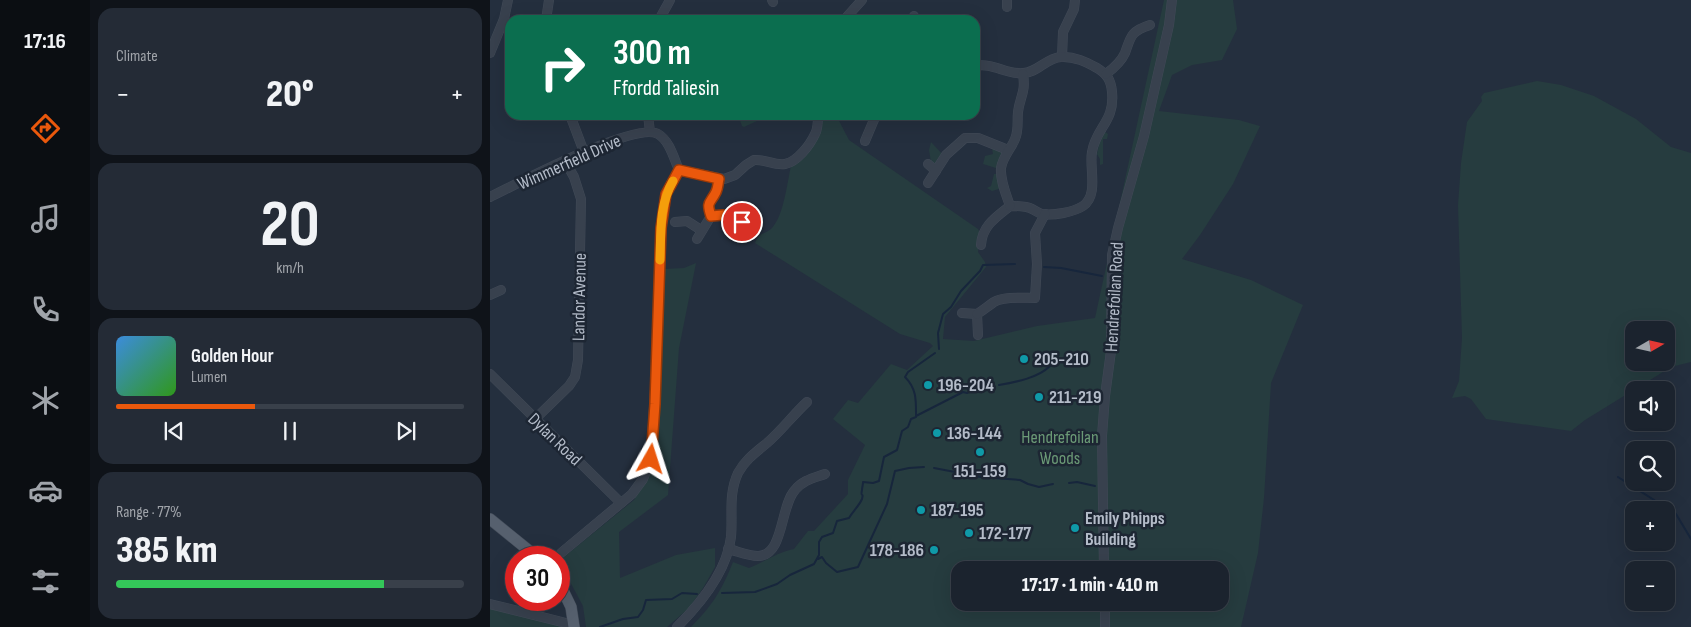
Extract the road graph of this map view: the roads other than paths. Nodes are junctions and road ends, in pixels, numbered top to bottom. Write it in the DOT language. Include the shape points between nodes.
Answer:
graph roads {
  1 [pos="508,0"];
  2 [pos="549,0"];
  3 [pos="670,0"];
  4 [pos="862,0"];
  5 [pos="1075,0"];
  6 [pos="1172,0"];
  7 [pos="507,15"];
  8 [pos="547,15"];
  9 [pos="662,15"];
  10 [pos="848,15"];
  11 [pos="505,24"];
  12 [pos="1150,25"];
  13 [pos="490,53"];
  14 [pos="1062,57"];
  15 [pos="980,66"];
  16 [pos="1023,74"];
  17 [pos="1106,74"];
  18 [pos="572,120"];
  19 [pos="649,120"];
  20 [pos="817,120"];
  21 [pos="874,120"];
  22 [pos="650,132"];
  23 [pos="865,141"];
  24 [pos="1008,150"];
  25 [pos="584,152"];
  26 [pos="565,161"];
  27 [pos="928,164"];
  28 [pos="679,170"];
  29 [pos="936,171"];
  30 [pos="719,179"];
  31 [pos="928,183"];
  32 [pos="490,197"];
  33 [pos="1010,206"];
  34 [pos="1045,214"];
  35 [pos="711,216"];
  36 [pos="676,222"];
  37 [pos="742,222"];
  38 [pos="701,230"];
  39 [pos="696,239"];
  40 [pos="979,241"];
  41 [pos="501,290"];
  42 [pos="490,295"];
  43 [pos="962,313"];
  44 [pos="977,314"];
  45 [pos="978,335"];
  46 [pos="490,374"];
  47 [pos="807,402"];
  48 [pos="535,419"];
  49 [pos="825,474"];
  50 [pos="621,503"];
  51 [pos="490,518"];
  52 [pos="524,546"];
  53 [pos="569,546"];
  54 [pos="728,549"];
  55 [pos="1104,561"];
  56 [pos="490,604"];
  57 [pos="570,605"];
  58 [pos="1105,611"];
  59 [pos="574,626"];
  60 [pos="677,627"];
  61 [pos="1106,627"];
  1 -- 7 [label="street"];
  2 -- 8 [label="street"];
  3 -- 9 [label="street"];
  4 -- 10 [label="street"];
  5 -- 14 [label="street" via="1074,10 1062,32"];
  6 -- 55 [label="street, Hendrefoilan Road" via="1144,136 1112,255 1111,351 1102,436"];
  11 -- 13 [label="street"];
  12 -- 17 [label="street" via="1138,24 1117,66"];
  14 -- 16 [label="street"];
  14 -- 17 [label="street" via="1079,59"];
  15 -- 16 [label="street"];
  16 -- 24 [label="street" via="1018,127"];
  17 -- 34 [label="street" via="1112,87 1113,105 1092,147 1092,191 1088,201 1076,209"];
  18 -- 25 [label="street"];
  19 -- 22 [label="street"];
  20 -- 30 [label="street" via="816,133 792,162 779,164 754,160 729,178"];
  21 -- 23 [label="street"];
  22 -- 25 [label="street, Wimmerfield Drive" via="611,140"];
  22 -- 28 [label="street" via="667,143"];
  24 -- 29 [label="street" via="978,138 965,138 946,155"];
  24 -- 33 [label="street" via="1001,168"];
  25 -- 26 [label="street, Wimmerfield Drive"];
  26 -- 32 [label="street, Wimmerfield Drive"];
  26 -- 48 [label="street, Landor Avenue" via="581,198 578,360 575,377 569,386"];
  27 -- 29 [label="street"];
  28 -- 30 [label="street"];
  28 -- 50 [label="street" via="666,194 661,228 651,459 643,479"];
  29 -- 31 [label="street"];
  30 -- 35 [label="street" via="716,192 708,202"];
  33 -- 34 [label="street"];
  33 -- 40 [label="street" via="985,228"];
  34 -- 44 [label="street" via="1035,233 1035,298 1001,299"];
  35 -- 37 [label="street" via="723,215"];
  35 -- 38 [label="street"];
  36 -- 38 [label="street" via="687,221"];
  38 -- 39 [label="street"];
  41 -- 42 [label="street"];
  43 -- 44 [label="street"];
  44 -- 45 [label="street"];
  46 -- 48 [label="street, Dylan Road"];
  47 -- 54 [label="street" via="752,454 739,471 730,503 732,527"];
  48 -- 50 [label="street, Dylan Road"];
  49 -- 54 [label="street" via="808,479 789,497 772,551 758,556"];
  50 -- 53 [label="street"];
  51 -- 52 [label="main road"];
  54 -- 60 [label="street" via="712,584"];
  56 -- 59 [label="street"];
  57 -- 59 [label="main road"];
  58 -- 61 [label="street"];
}
